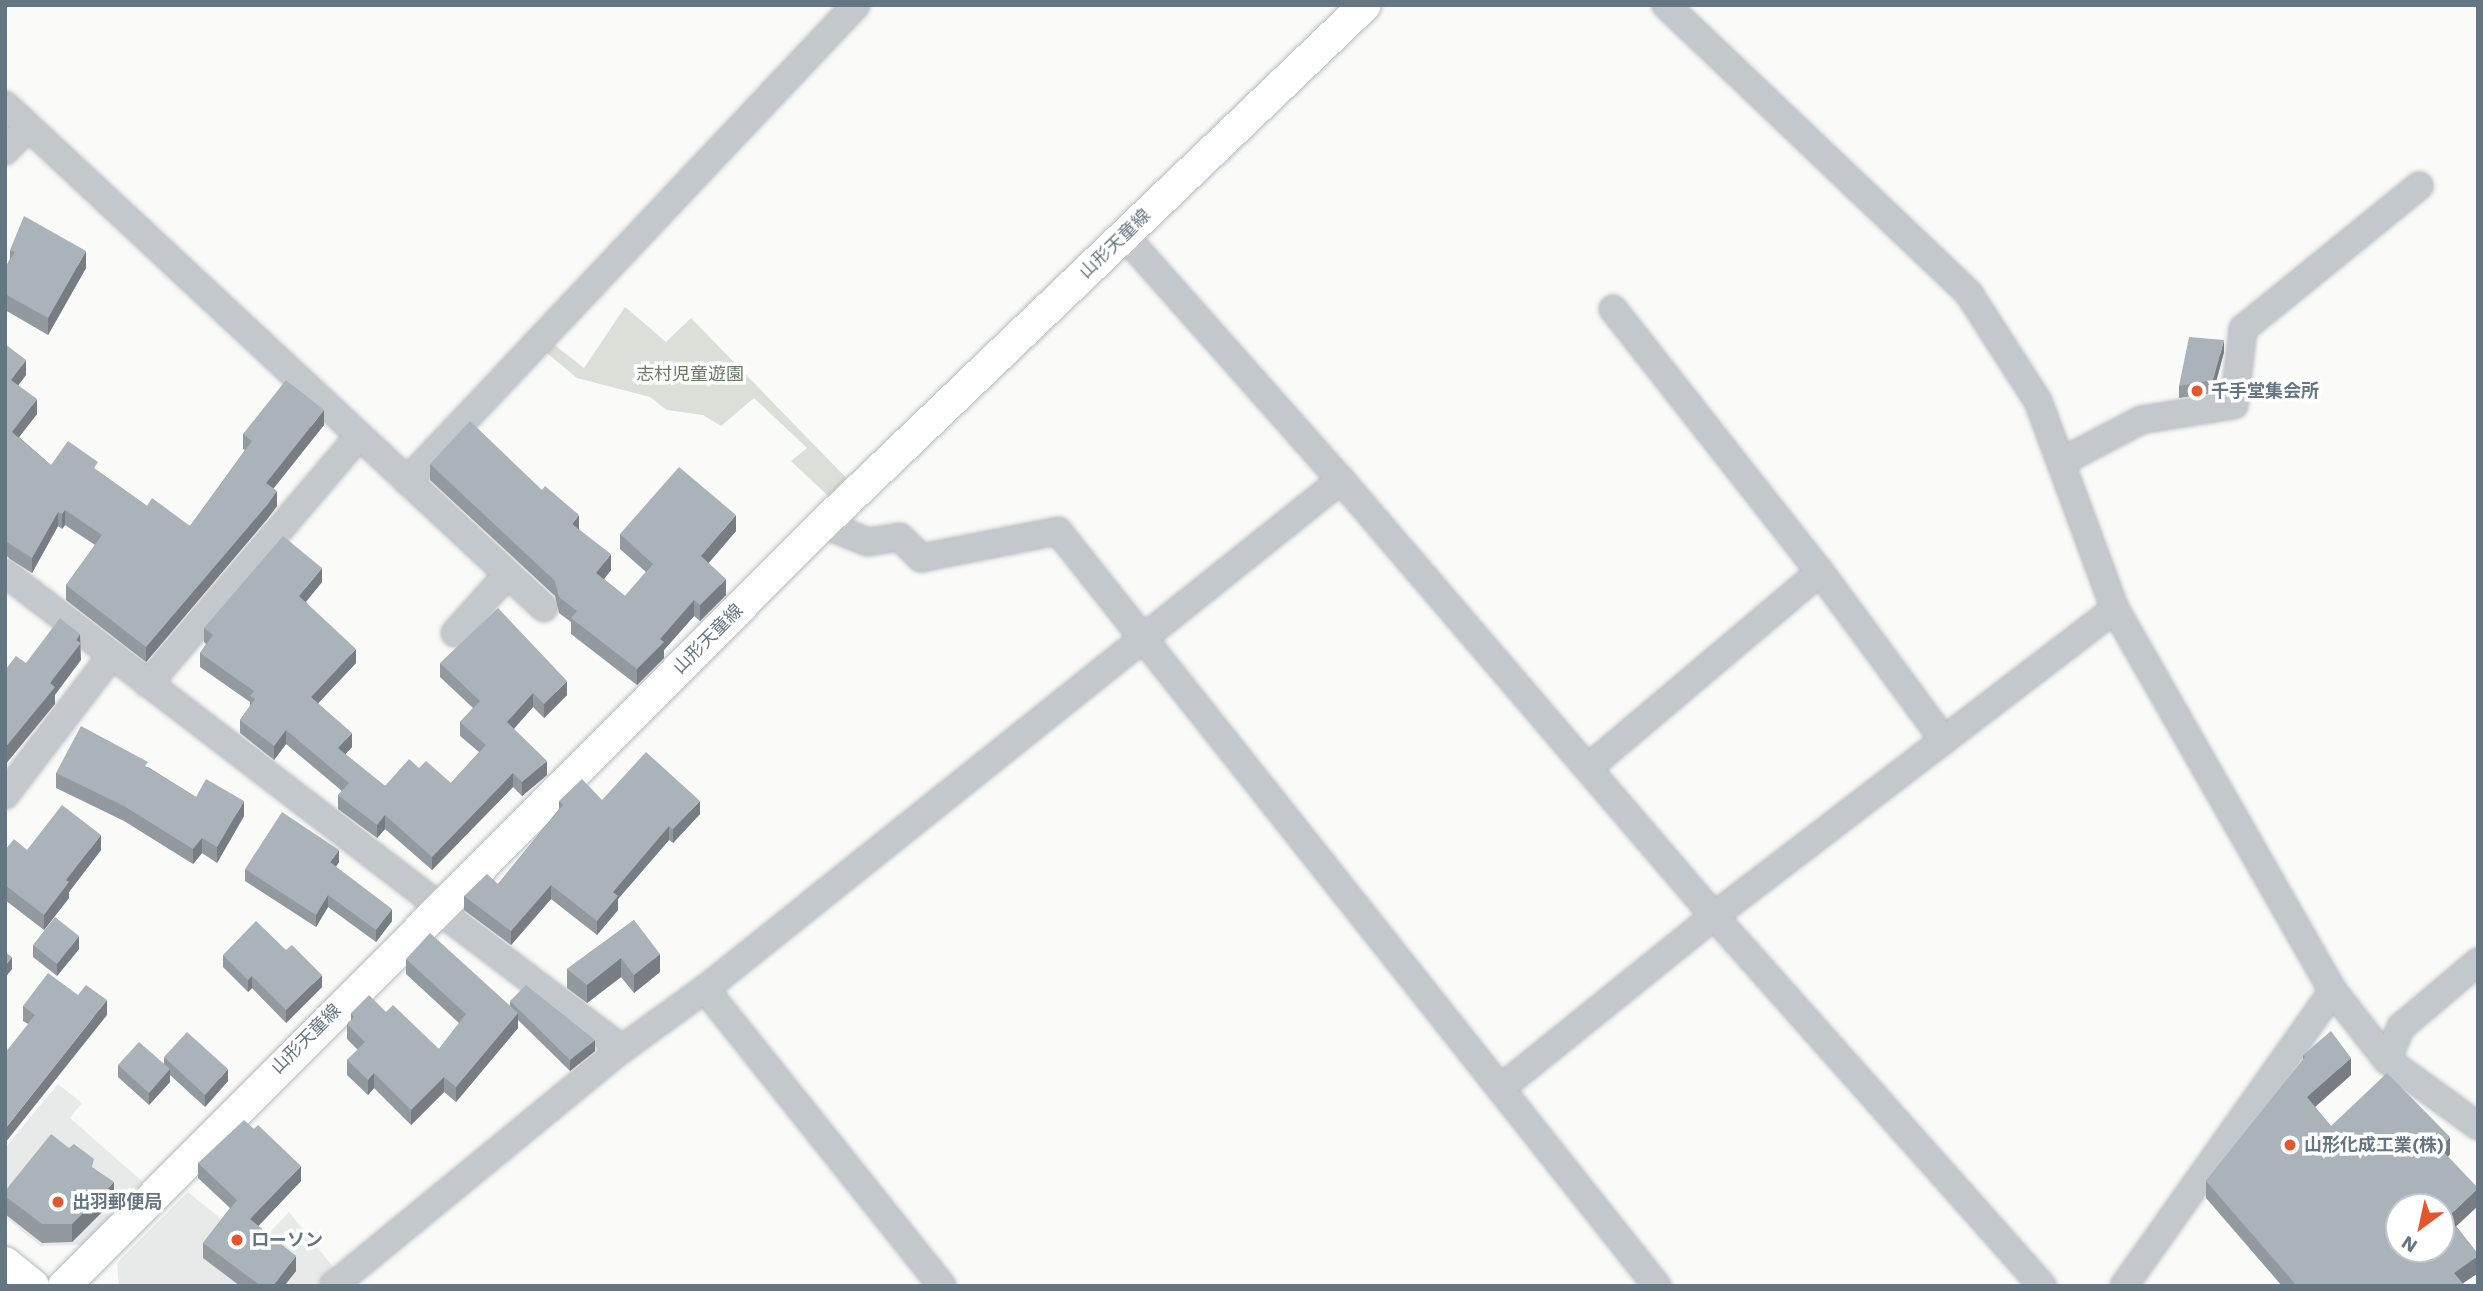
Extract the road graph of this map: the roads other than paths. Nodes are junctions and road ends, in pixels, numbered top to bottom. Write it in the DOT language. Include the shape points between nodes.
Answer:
graph roads {
  1 [pos="856,5"];
  2 [pos="1364,5"];
  3 [pos="1666,5"];
  4 [pos="5,105"];
  5 [pos="28,127"];
  6 [pos="5,151"];
  7 [pos="2419,186"];
  8 [pos="1124,235"];
  9 [pos="1613,309"];
  10 [pos="358,437"];
  11 [pos="2061,462"];
  12 [pos="1341,480"];
  13 [pos="407,481"];
  14 [pos="823,524"];
  15 [pos="1820,572"];
  16 [pos="5,573"];
  17 [pos="508,575"];
  18 [pos="544,608"];
  19 [pos="2115,609"];
  20 [pos="455,633"];
  21 [pos="1142,641"];
  22 [pos="112,655"];
  23 [pos="148,684"];
  24 [pos="1944,740"];
  25 [pos="1587,768"];
  26 [pos="5,796"];
  27 [pos="438,908"];
  28 [pos="1714,916"];
  29 [pos="2478,962"];
  30 [pos="705,989"];
  31 [pos="2333,991"];
  32 [pos="622,1049"];
  33 [pos="2387,1060"];
  34 [pos="1501,1088"];
  35 [pos="2478,1126"];
  36 [pos="5,1263"];
  37 [pos="33,1286"];
  38 [pos="64,1286"];
  39 [pos="333,1286"];
  40 [pos="942,1286"];
  41 [pos="1657,1286"];
  42 [pos="2043,1286"];
  43 [pos="2124,1286"];
  1 -- 13 [label="street"];
  2 -- 8 [label="main road, 山形天童線"];
  3 -- 11 [label="street" via="1969,295 2038,401"];
  4 -- 5 [label="street"];
  5 -- 6 [label="street"];
  5 -- 10 [label="street"];
  7 -- 11 [label="street" via="2243,329 2234,405 2141,420"];
  8 -- 12 [label="street"];
  8 -- 14 [label="main road, 山形天童線"];
  9 -- 15 [label="street"];
  10 -- 13 [label="street"];
  10 -- 23 [label="street"];
  11 -- 19 [label="street"];
  12 -- 21 [label="street"];
  12 -- 25 [label="street"];
  13 -- 17 [label="street"];
  14 -- 21 [label="street" via="868,542 900,537 921,558 1058,531"];
  14 -- 27 [label="main road, 山形天童線"];
  15 -- 24 [label="street"];
  15 -- 25 [label="street"];
  16 -- 22 [label="street"];
  17 -- 18 [label="street"];
  17 -- 20 [label="street"];
  19 -- 24 [label="street"];
  19 -- 31 [label="street"];
  21 -- 30 [label="street"];
  21 -- 34 [label="street"];
  22 -- 23 [label="street"];
  22 -- 26 [label="street"];
  23 -- 27 [label="street"];
  24 -- 28 [label="street"];
  25 -- 28 [label="street"];
  27 -- 32 [label="street"];
  27 -- 38 [label="main road, 山形天童線"];
  28 -- 34 [label="street"];
  28 -- 42 [label="street"];
  29 -- 33 [label="street" via="2401,1027"];
  30 -- 32 [label="street"];
  30 -- 40 [label="street"];
  31 -- 33 [label="street"];
  31 -- 43 [label="street"];
  32 -- 39 [label="street"];
  33 -- 35 [label="street"];
  34 -- 41 [label="street"];
  36 -- 37 [label="main road"];
}
